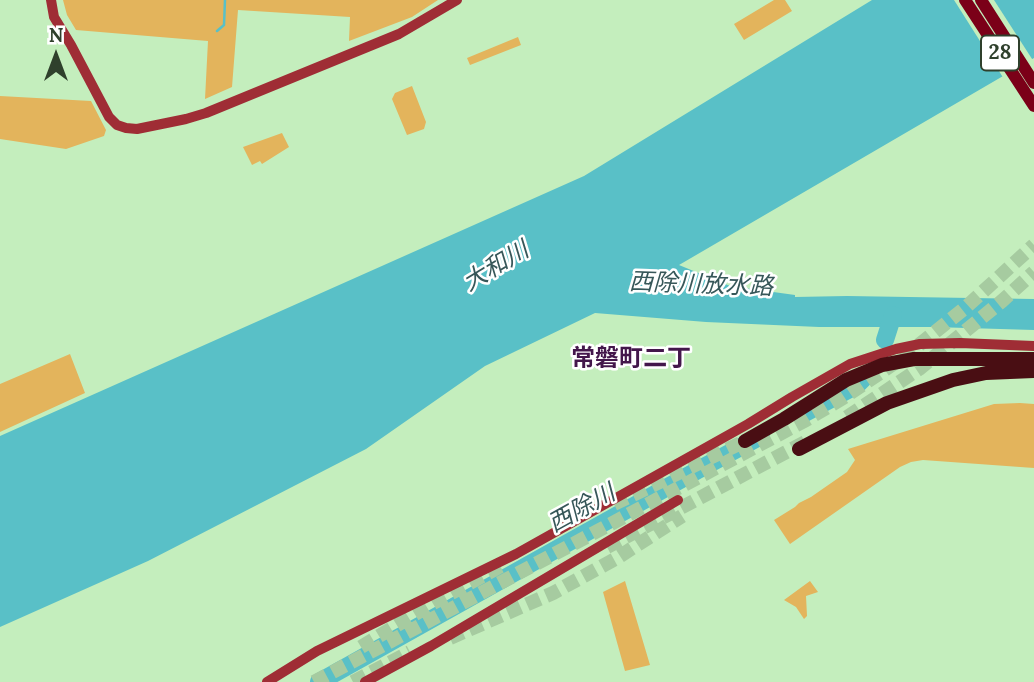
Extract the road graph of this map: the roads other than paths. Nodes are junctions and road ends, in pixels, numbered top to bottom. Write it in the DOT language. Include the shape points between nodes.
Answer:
graph roads {
  1 [pos="51,0"];
  2 [pos="457,0"];
  3 [pos="965,0"];
  4 [pos="981,0"];
  5 [pos="1034,83"];
  6 [pos="1034,106"];
  7 [pos="1034,346"];
  8 [pos="1034,359"];
  9 [pos="1034,371"];
  10 [pos="745,441"];
  11 [pos="799,449"];
  12 [pos="678,500"];
  13 [pos="267,682"];
  14 [pos="365,682"];
  1 -- 2 [label="street" via="54,17 109,117 117,125 137,129 206,113 399,34"];
  3 -- 6 [label="main road, 28"];
  4 -- 5 [label="main road, 28"];
  7 -- 13 [label="street" via="920,344 850,364 516,554 317,651"];
  8 -- 10 [label="highway" via="914,359 881,365 846,380"];
  9 -- 11 [label="highway" via="969,375 908,394"];
  12 -- 14 [label="street"];
}
